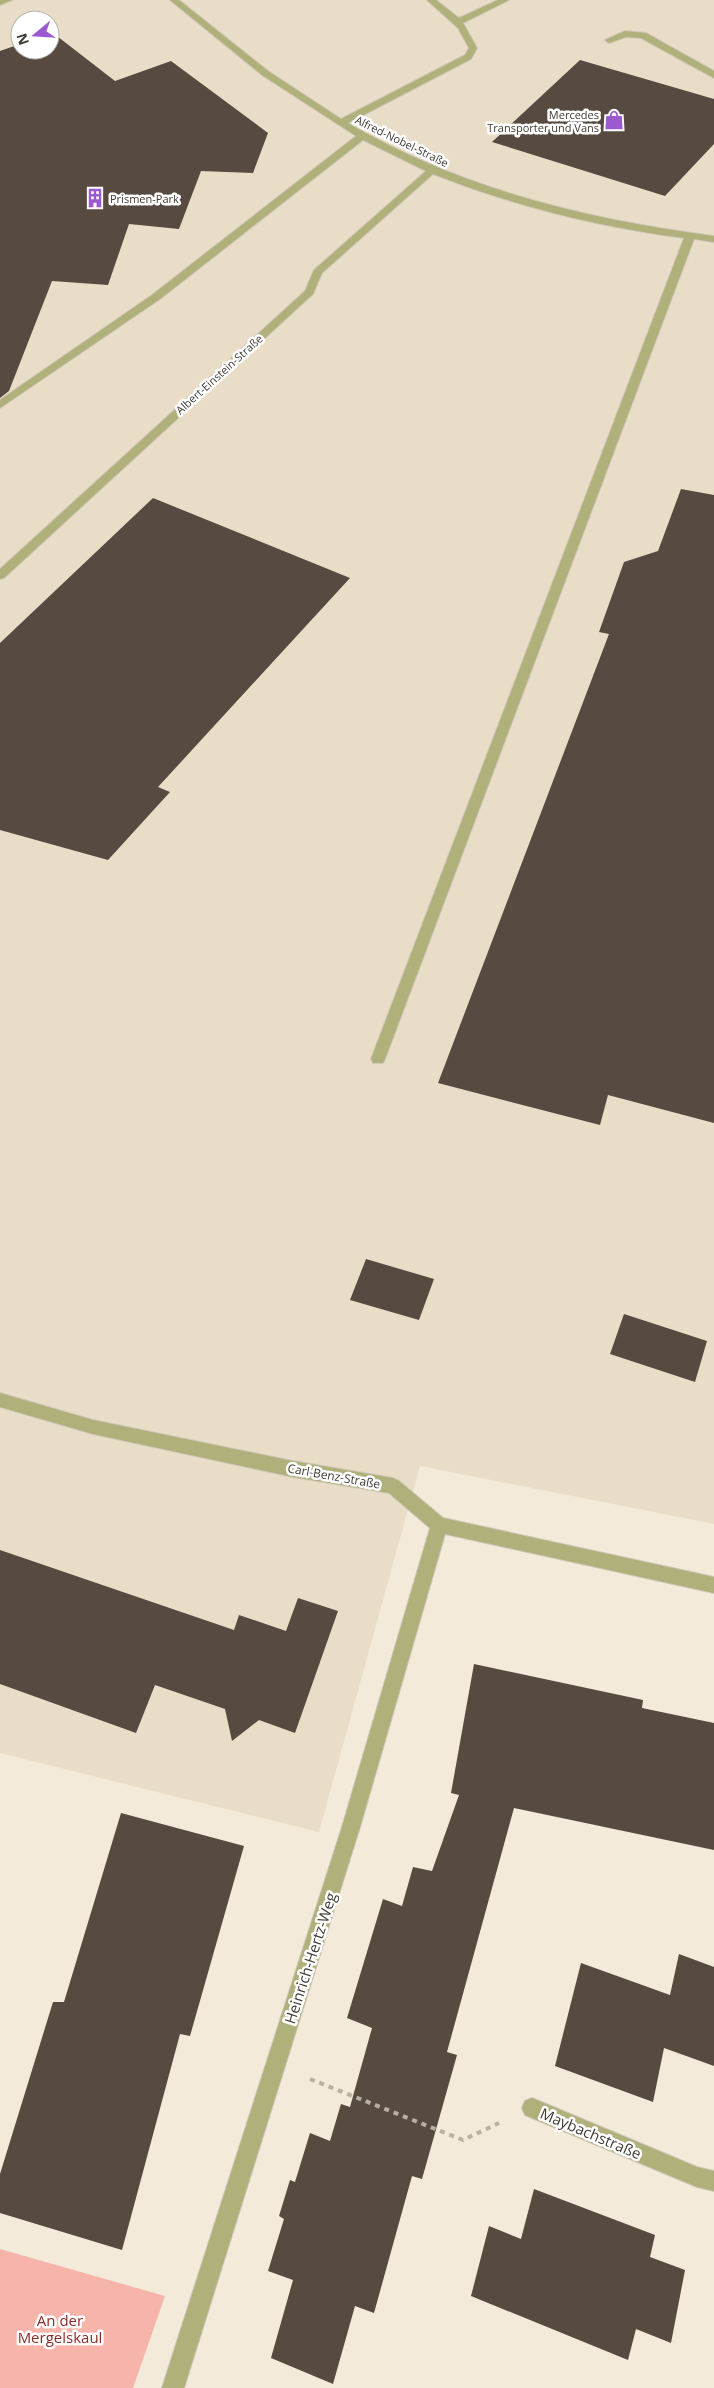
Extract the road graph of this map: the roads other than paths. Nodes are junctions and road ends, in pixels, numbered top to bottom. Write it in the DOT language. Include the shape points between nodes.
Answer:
graph roads {
  1 [pos="8,0"];
  2 [pos="174,0"];
  3 [pos="431,0"];
  4 [pos="505,0"];
  5 [pos="0,2"];
  6 [pos="458,22"];
  7 [pos="609,40"];
  8 [pos="714,75"];
  9 [pos="341,123"];
  10 [pos="363,135"];
  11 [pos="432,170"];
  12 [pos="690,236"];
  13 [pos="714,239"];
  14 [pos="0,405"];
  15 [pos="0,575"];
  16 [pos="378,1059"];
  17 [pos="0,1400"];
  18 [pos="439,1525"];
  19 [pos="714,1586"];
  20 [pos="532,2108"];
  21 [pos="714,2181"];
  22 [pos="173,2388"];
  1 -- 5 [label="street"];
  2 -- 9 [label="street, Alfred-Nobel-Straße" via="226,46"];
  3 -- 6 [label="street"];
  4 -- 6 [label="street"];
  6 -- 9 [label="street" via="473,48 468,57"];
  7 -- 8 [label="street" via="625,34 643,35"];
  9 -- 10 [label="street, Alfred-Nobel-Straße"];
  10 -- 11 [label="street, Alfred-Nobel-Straße"];
  10 -- 14 [label="street" via="156,297"];
  11 -- 12 [label="street, Alfred-Nobel-Straße" via="544,207 657,232"];
  11 -- 15 [label="street, Albert-Einstein-Straße" via="318,272 308,292"];
  12 -- 13 [label="street, Alfred-Nobel-Straße"];
  12 -- 16 [label="street"];
  17 -- 18 [label="street, Carl-Benz-Straße" via="93,1427 392,1486"];
  18 -- 19 [label="street, Carl-Benz-Straße"];
  18 -- 22 [label="street, Heinrich-Hertz-Weg" via="351,1827"];
  20 -- 21 [label="street, Maybachstraße" via="697,2177"];
}
